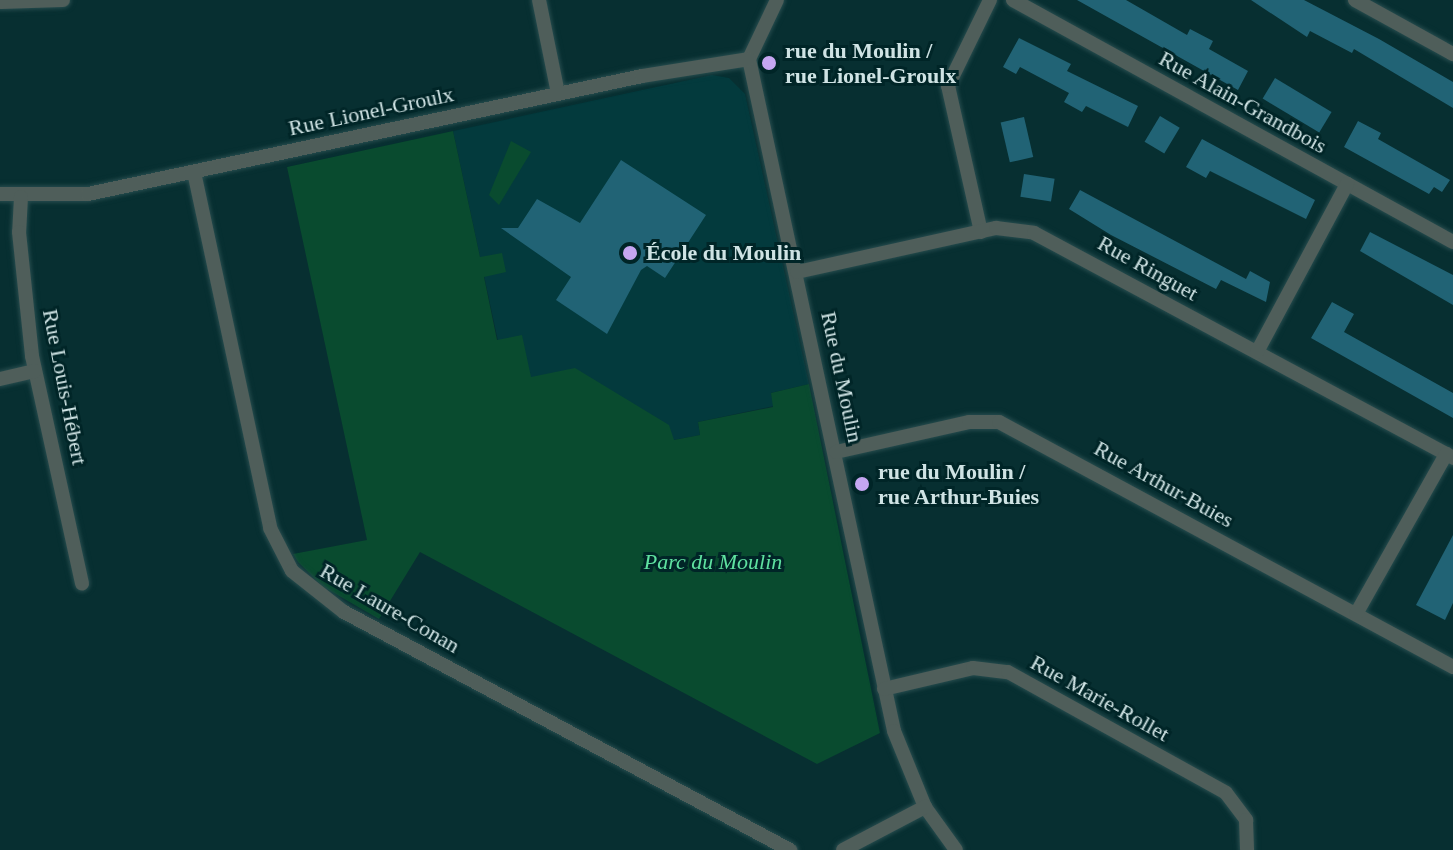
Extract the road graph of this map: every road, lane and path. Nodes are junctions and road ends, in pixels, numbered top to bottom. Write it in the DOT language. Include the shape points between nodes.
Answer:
graph roads {
  1 [pos="63,0"];
  2 [pos="539,0"];
  3 [pos="777,0"];
  4 [pos="990,0"];
  5 [pos="1013,0"];
  6 [pos="1355,0"];
  7 [pos="0,2"];
  8 [pos="1453,54"];
  9 [pos="749,59"];
  10 [pos="558,93"];
  11 [pos="194,172"];
  12 [pos="1347,184"];
  13 [pos="0,194"];
  14 [pos="21,197"];
  15 [pos="981,232"];
  16 [pos="1453,242"];
  17 [pos="797,272"];
  18 [pos="1257,352"];
  19 [pos="35,371"];
  20 [pos="0,379"];
  21 [pos="836,452"];
  22 [pos="1450,456"];
  23 [pos="82,584"];
  24 [pos="1356,614"];
  25 [pos="1453,667"];
  26 [pos="884,689"];
  27 [pos="925,807"];
  28 [pos="790,850"];
  29 [pos="843,850"];
  30 [pos="956,850"];
  31 [pos="1247,850"];
  1 -- 7 [label="street"];
  2 -- 10 [label="street"];
  3 -- 9 [label="street"];
  4 -- 15 [label="street" via="948,86"];
  5 -- 12 [label="street, Rue Alain-Grandbois"];
  6 -- 8 [label="street"];
  9 -- 10 [label="street, Rue Lionel-Groulx"];
  9 -- 17 [label="street, Rue du Moulin"];
  10 -- 11 [label="street, Rue Lionel-Groulx"];
  11 -- 14 [label="street, Rue Lionel-Groulx" via="88,194"];
  11 -- 28 [label="street, Rue Laure-Conan" via="270,528 292,571 344,612"];
  12 -- 16 [label="street, Rue Alain-Grandbois"];
  12 -- 18 [label="street"];
  13 -- 14 [label="street, Rue Lionel-Groulx"];
  14 -- 19 [label="street, Rue Louis-Hébert" via="19,232"];
  15 -- 17 [label="street, Rue Ringuet"];
  15 -- 18 [label="street, Rue Ringuet" via="1009,228 1042,236"];
  17 -- 21 [label="street, Rue du Moulin"];
  18 -- 22 [label="street, Rue Ringuet"];
  19 -- 20 [label="street"];
  19 -- 23 [label="street, Rue Louis-Hébert"];
  21 -- 24 [label="street, Rue Arthur-Buies" via="969,422 999,422"];
  21 -- 26 [label="street, Rue du Moulin"];
  22 -- 24 [label="street"];
  24 -- 25 [label="street, Rue Arthur-Buies"];
  26 -- 27 [label="street, Rue du Moulin" via="902,756"];
  26 -- 31 [label="street, Rue Marie-Rollet" via="973,668 1008,672 1226,793 1244,814"];
  27 -- 29 [label="street"];
  27 -- 30 [label="street, Rue du Moulin"];
}
